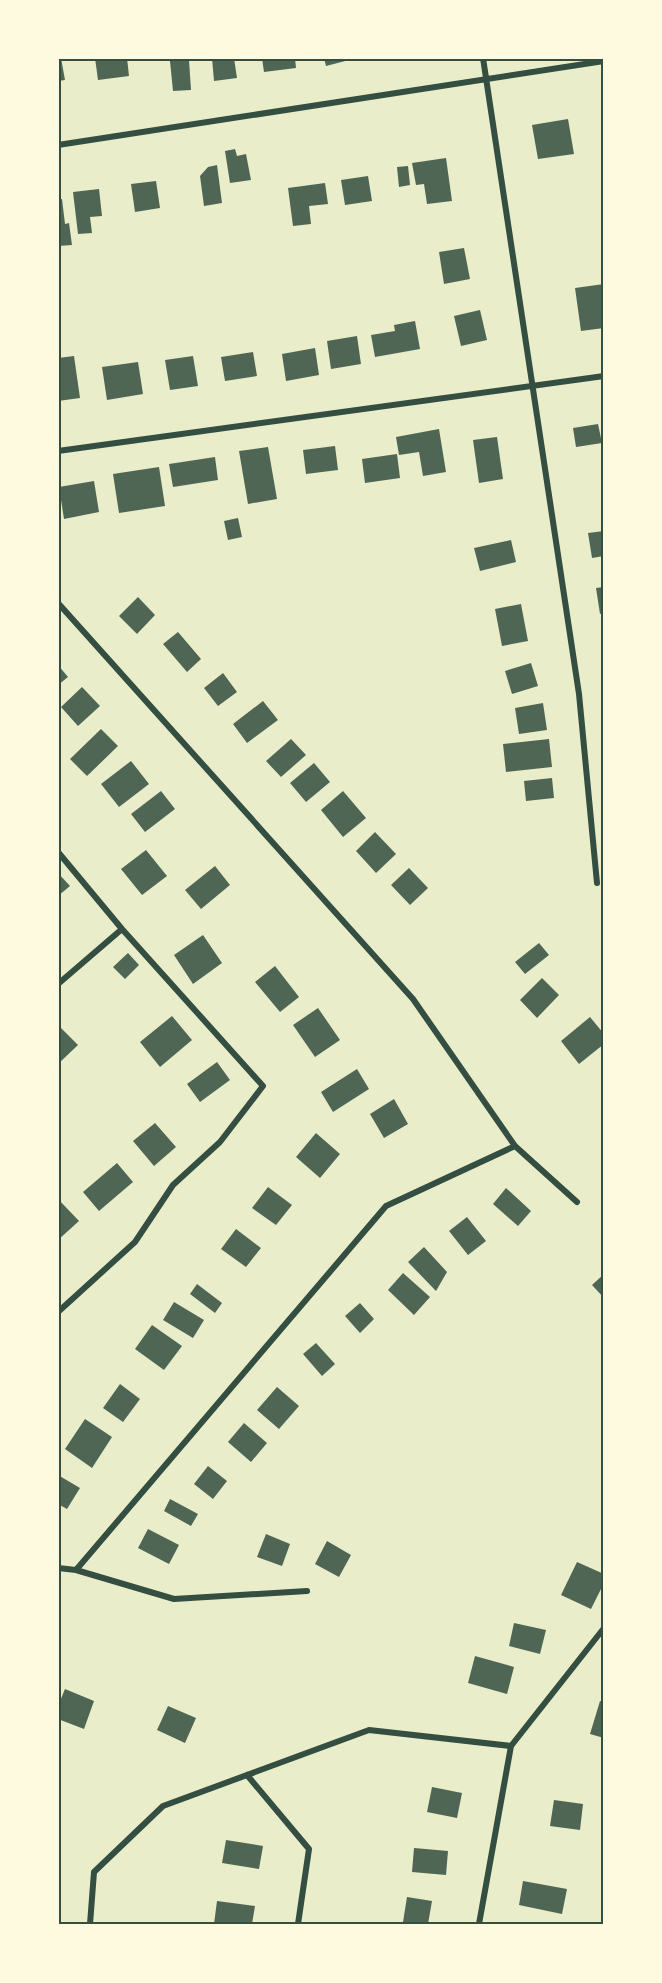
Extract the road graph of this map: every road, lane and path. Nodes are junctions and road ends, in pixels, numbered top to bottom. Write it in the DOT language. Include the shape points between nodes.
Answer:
graph roads {
  1 [pos="483,58"];
  2 [pos="603,61"];
  3 [pos="488,80"];
  4 [pos="58,145"];
  5 [pos="603,376"];
  6 [pos="533,386"];
  7 [pos="58,451"];
  8 [pos="58,603"];
  9 [pos="58,852"];
  10 [pos="597,883"];
  11 [pos="122,929"];
  12 [pos="58,984"];
  13 [pos="515,1146"];
  14 [pos="577,1202"];
  15 [pos="58,1312"];
  16 [pos="58,1568"];
  17 [pos="76,1570"];
  18 [pos="307,1591"];
  19 [pos="603,1628"];
  20 [pos="511,1746"];
  21 [pos="247,1775"];
  22 [pos="90,1924"];
  23 [pos="298,1924"];
  24 [pos="479,1924"];
  1 -- 3 [label="street"];
  2 -- 3 [label="street"];
  3 -- 4 [label="street"];
  3 -- 6 [label="street"];
  5 -- 6 [label="street"];
  6 -- 7 [label="street"];
  6 -- 10 [label="street" via="579,694"];
  8 -- 13 [label="street" via="413,999"];
  9 -- 11 [label="street"];
  11 -- 12 [label="street"];
  11 -- 15 [label="street" via="263,1086 220,1142 173,1185 135,1242"];
  13 -- 14 [label="street"];
  13 -- 17 [label="street" via="387,1206"];
  16 -- 17 [label="street"];
  17 -- 18 [label="street" via="174,1599"];
  19 -- 20 [label="street"];
  20 -- 21 [label="street" via="369,1730"];
  20 -- 24 [label="street"];
  21 -- 22 [label="street" via="163,1806 154,1814 94,1872"];
  21 -- 23 [label="street" via="309,1849"];
}
